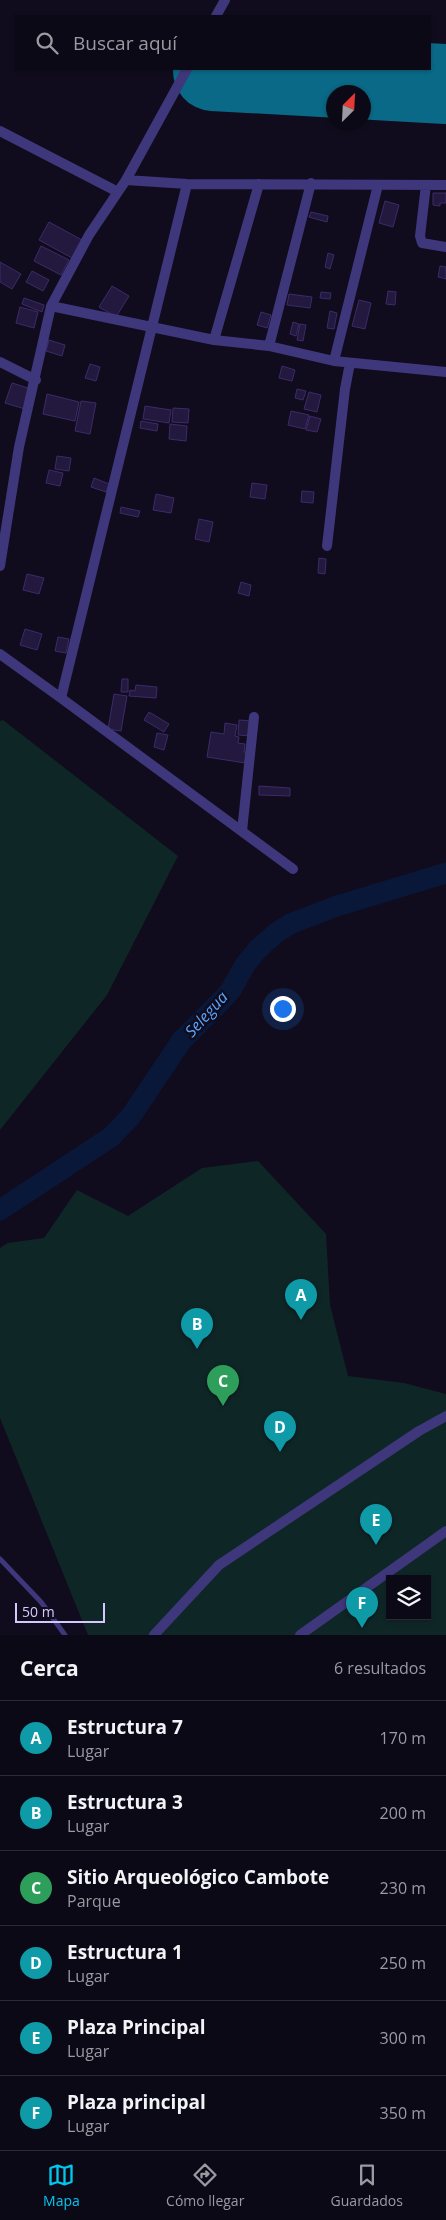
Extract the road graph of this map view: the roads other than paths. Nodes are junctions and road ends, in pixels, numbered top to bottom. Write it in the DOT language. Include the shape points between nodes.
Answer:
graph roads {
  1 [pos="225,0"];
  2 [pos="217,15"];
  3 [pos="186,70"];
  4 [pos="0,131"];
  5 [pos="126,180"];
  6 [pos="311,183"];
  7 [pos="187,184"];
  8 [pos="259,184"];
  9 [pos="378,185"];
  10 [pos="426,185"];
  11 [pos="446,185"];
  12 [pos="118,192"];
  13 [pos="446,246"];
  14 [pos="51,306"];
  15 [pos="152,325"];
  16 [pos="214,340"];
  17 [pos="269,346"];
  18 [pos="334,361"];
  19 [pos="0,362"];
  20 [pos="350,363"];
  21 [pos="446,372"];
  22 [pos="36,380"];
  23 [pos="327,546"];
  24 [pos="0,566"];
  25 [pos="0,654"];
  26 [pos="60,698"];
  27 [pos="254,717"];
  28 [pos="242,831"];
  29 [pos="293,869"];
  30 [pos="446,1416"];
  31 [pos="446,1531"];
  32 [pos="0,1559"];
  33 [pos="65,1635"];
  34 [pos="154,1635"];
  35 [pos="300,1635"];
  1 -- 2 [label="street"];
  3 -- 5 [label="street"];
  4 -- 12 [label="street"];
  5 -- 7 [label="street"];
  5 -- 12 [label="street"];
  6 -- 8 [label="street"];
  6 -- 9 [label="street"];
  6 -- 17 [label="street"];
  7 -- 8 [label="street"];
  7 -- 15 [label="street"];
  8 -- 16 [label="street"];
  9 -- 10 [label="street"];
  9 -- 18 [label="street"];
  10 -- 11 [label="street"];
  10 -- 13 [label="street" via="422,243"];
  12 -- 14 [label="street" via="89,235"];
  14 -- 15 [label="street"];
  14 -- 22 [label="street"];
  15 -- 16 [label="street"];
  15 -- 26 [label="street"];
  16 -- 17 [label="street"];
  17 -- 18 [label="street"];
  18 -- 20 [label="street"];
  19 -- 22 [label="street"];
  20 -- 21 [label="street"];
  20 -- 23 [label="street"];
  22 -- 24 [label="street" via="19,447"];
  25 -- 26 [label="street"];
  26 -- 28 [label="street"];
  27 -- 28 [label="street"];
  28 -- 29 [label="street"];
  30 -- 34 [label="street" via="219,1565"];
  31 -- 35 [label="street"];
  32 -- 33 [label="lane" via="41,1602"];
}
